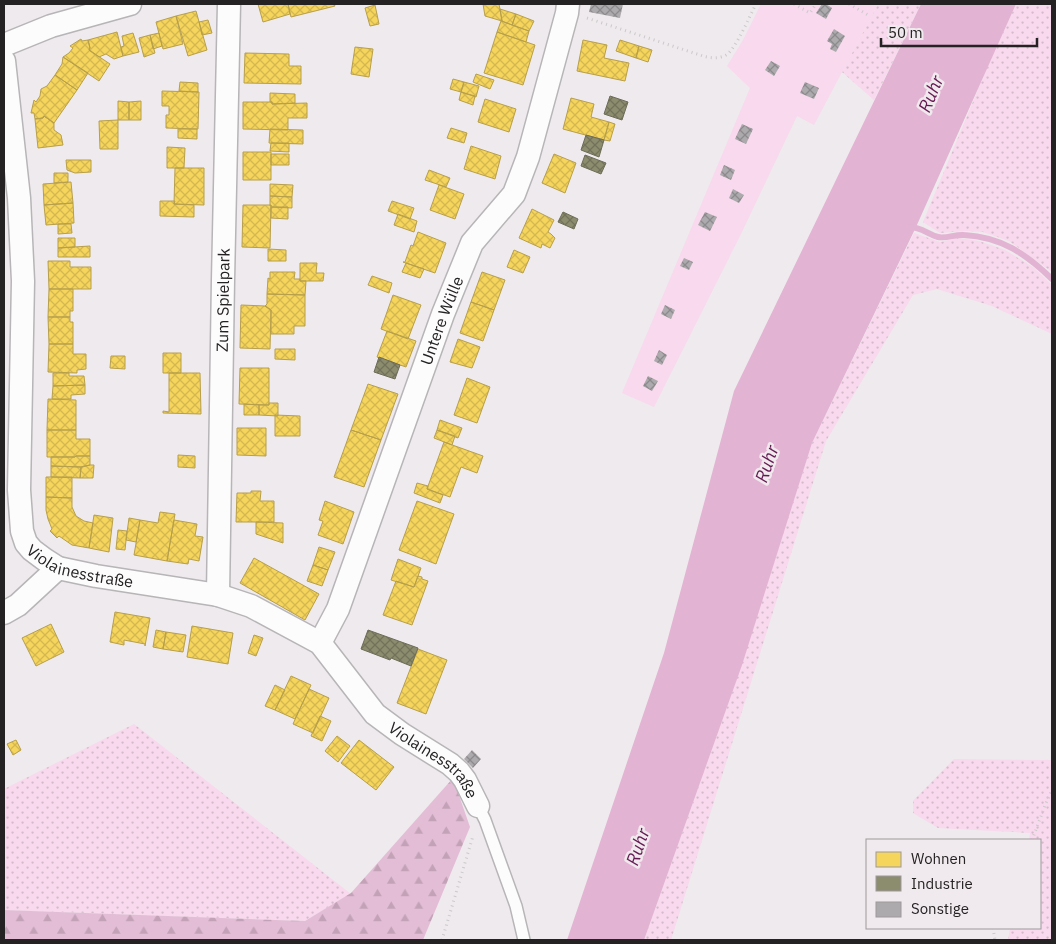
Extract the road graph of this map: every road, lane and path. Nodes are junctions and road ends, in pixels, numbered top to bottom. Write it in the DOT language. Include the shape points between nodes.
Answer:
graph roads {
  1 [pos="130,4"];
  2 [pos="229,4"];
  3 [pos="756,4"];
  4 [pos="794,4"];
  5 [pos="816,4"];
  6 [pos="849,4"];
  7 [pos="567,8"];
  8 [pos="868,15"];
  9 [pos="4,44"];
  10 [pos="4,61"];
  11 [pos="58,568"];
  12 [pos="218,595"];
  13 [pos="4,613"];
  14 [pos="320,643"];
  15 [pos="1052,790"];
  16 [pos="478,806"];
  17 [pos="1032,839"];
  18 [pos="442,940"];
  19 [pos="524,940"];
  1 -- 9 [label="street" via="51,26"];
  2 -- 12 [label="street, Zum Spielpark"];
  3 -- 7 [label="path" via="730,51 713,58 578,15"];
  4 -- 5 [label="path" via="810,13"];
  6 -- 8 [label="path"];
  7 -- 14 [label="street, Untere Wülle" via="528,158 514,194 472,243 338,609"];
  10 -- 11 [label="street, Violainesstraße" via="19,198 23,281 19,490 22,530 32,550"];
  11 -- 12 [label="street, Violainesstraße"];
  11 -- 13 [label="street" via="18,605"];
  12 -- 14 [label="street, Violainesstraße" via="250,606"];
  14 -- 16 [label="street, Violainesstraße" via="375,714 459,772"];
  15 -- 17 [label="path"];
  16 -- 18 [label="path" via="474,833"];
  16 -- 19 [label="lane" via="516,906"];
}
